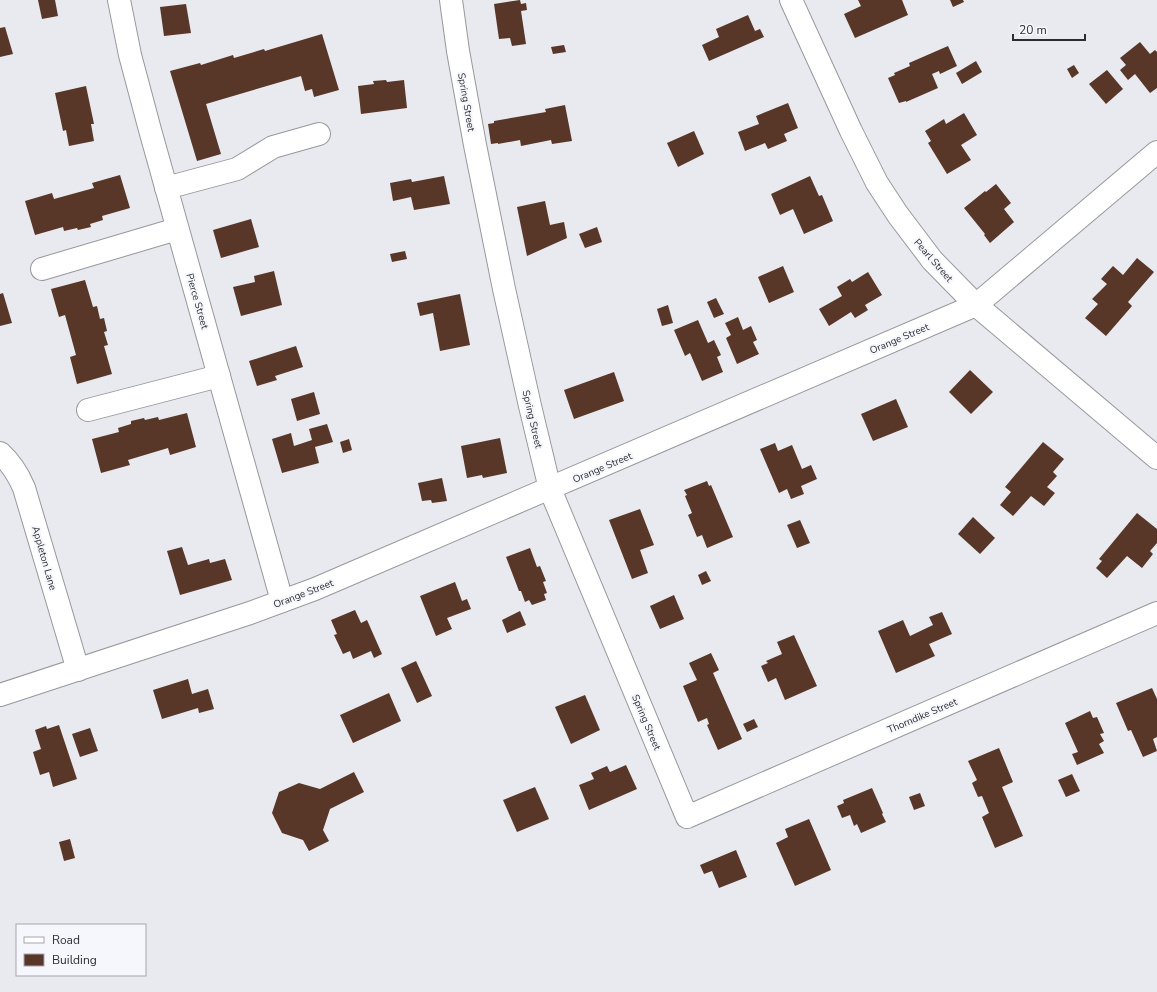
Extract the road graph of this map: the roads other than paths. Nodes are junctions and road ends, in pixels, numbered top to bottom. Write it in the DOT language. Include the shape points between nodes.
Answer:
graph roads {
  1 [pos="119,0"];
  2 [pos="451,0"];
  3 [pos="791,0"];
  4 [pos="319,134"];
  5 [pos="1157,152"];
  6 [pos="166,188"];
  7 [pos="177,229"];
  8 [pos="42,269"];
  9 [pos="976,305"];
  10 [pos="219,376"];
  11 [pos="88,410"];
  12 [pos="0,453"];
  13 [pos="1157,458"];
  14 [pos="550,489"];
  15 [pos="282,601"];
  16 [pos="1157,614"];
  17 [pos="78,670"];
  18 [pos="0,695"];
  19 [pos="687,817"];
  1 -- 6 [label="street, Pierce Street" via="130,55"];
  2 -- 14 [label="street, Spring Street" via="458,51 504,289"];
  3 -- 9 [label="street, Pearl Street" via="851,131 881,188 932,260"];
  4 -- 6 [label="street" via="273,148 237,169"];
  5 -- 9 [label="street, Orange Street"];
  6 -- 7 [label="street, Pierce Street"];
  7 -- 8 [label="street"];
  7 -- 10 [label="street, Pierce Street"];
  9 -- 13 [label="street, Pearl Street"];
  9 -- 14 [label="street, Orange Street"];
  10 -- 11 [label="street"];
  10 -- 15 [label="street, Pierce Street"];
  12 -- 17 [label="street, Appleton Lane" via="15,468 24,488"];
  14 -- 15 [label="street, Orange Street"];
  14 -- 19 [label="street, Spring Street"];
  15 -- 17 [label="street, Orange Street"];
  16 -- 19 [label="street, Thorndike Street"];
  17 -- 18 [label="street, Orange Street"];
}
